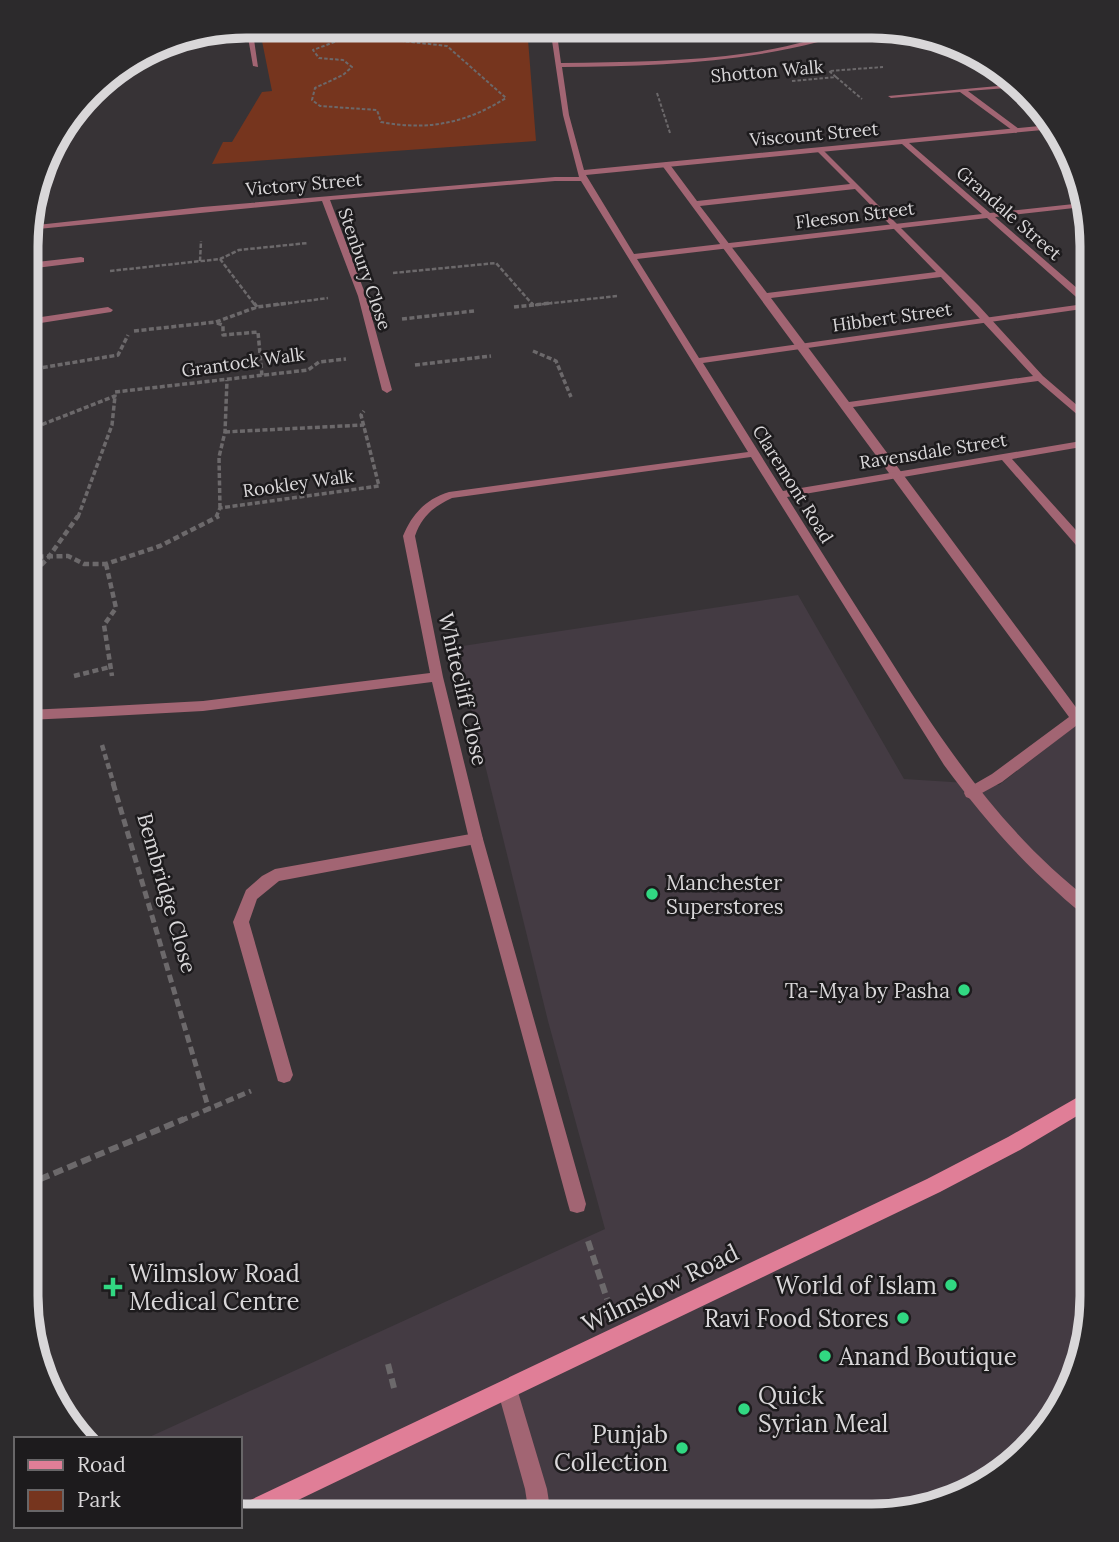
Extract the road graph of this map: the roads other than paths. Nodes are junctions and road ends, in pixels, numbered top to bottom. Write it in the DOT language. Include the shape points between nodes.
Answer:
graph roads {
  1 [pos="251,38"];
  2 [pos="554,38"];
  3 [pos="827,38"];
  4 [pos="558,65"];
  5 [pos="256,66"];
  6 [pos="1004,86"];
  7 [pos="962,90"];
  8 [pos="891,96"];
  9 [pos="1043,128"];
  10 [pos="1016,131"];
  11 [pos="904,142"];
  12 [pos="821,150"];
  13 [pos="665,164"];
  14 [pos="581,176"];
  15 [pos="857,186"];
  16 [pos="325,198"];
  17 [pos="694,204"];
  18 [pos="1076,206"];
  19 [pos="988,216"];
  20 [pos="897,226"];
  21 [pos="39,227"];
  22 [pos="725,246"];
  23 [pos="631,257"];
  24 [pos="81,260"];
  25 [pos="38,265"];
  26 [pos="943,274"];
  27 [pos="765,296"];
  28 [pos="1080,296"];
  29 [pos="1080,308"];
  30 [pos="108,310"];
  31 [pos="38,320"];
  32 [pos="986,320"];
  33 [pos="802,345"];
  34 [pos="695,361"];
  35 [pos="1040,378"];
  36 [pos="387,390"];
  37 [pos="846,405"];
  38 [pos="1080,413"];
  39 [pos="1080,444"];
  40 [pos="753,454"];
  41 [pos="1005,457"];
  42 [pos="896,474"];
  43 [pos="779,495"];
  44 [pos="1080,542"];
  45 [pos="437,677"];
  46 [pos="38,714"];
  47 [pos="1080,716"];
  48 [pos="1077,718"];
  49 [pos="971,793"];
  50 [pos="476,839"];
  51 [pos="1080,900"];
  52 [pos="284,1075"];
  53 [pos="1080,1105"];
  54 [pos="577,1204"];
  55 [pos="508,1392"];
  56 [pos="266,1504"];
  57 [pos="538,1504"];
  1 -- 5 [label="street"];
  2 -- 4 [label="street, Claremont Road"];
  3 -- 4 [label="street" via="720,58"];
  4 -- 14 [label="street, Claremont Road"];
  6 -- 7 [label="street"];
  7 -- 8 [label="street"];
  7 -- 10 [label="street"];
  9 -- 10 [label="street, Viscount Street"];
  10 -- 11 [label="street, Viscount Street"];
  11 -- 12 [label="street, Viscount Street"];
  11 -- 19 [label="street, Grandale Street"];
  12 -- 13 [label="street, Viscount Street"];
  12 -- 15 [label="street"];
  13 -- 14 [label="street, Viscount Street"];
  13 -- 17 [label="street"];
  14 -- 16 [label="street, Victory Street"];
  14 -- 23 [label="street, Claremont Road"];
  15 -- 17 [label="street"];
  15 -- 20 [label="street"];
  16 -- 21 [label="street, Victory Street"];
  16 -- 36 [label="street, Stenbury Close" via="362,296"];
  17 -- 22 [label="street"];
  18 -- 19 [label="street, Fleeson Street"];
  19 -- 20 [label="street, Fleeson Street"];
  19 -- 28 [label="street, Grandale Street"];
  20 -- 22 [label="street, Fleeson Street"];
  20 -- 26 [label="street"];
  22 -- 23 [label="street, Fleeson Street"];
  22 -- 27 [label="street"];
  23 -- 34 [label="street, Claremont Road"];
  24 -- 25 [label="street"];
  26 -- 27 [label="street"];
  26 -- 32 [label="street"];
  27 -- 33 [label="street"];
  29 -- 32 [label="street, Hibbert Street"];
  30 -- 31 [label="street"];
  32 -- 33 [label="street, Hibbert Street"];
  32 -- 35 [label="street"];
  33 -- 34 [label="street, Hibbert Street"];
  33 -- 37 [label="street"];
  34 -- 40 [label="street, Claremont Road"];
  35 -- 37 [label="street"];
  35 -- 38 [label="street"];
  37 -- 42 [label="street"];
  39 -- 41 [label="street, Ravensdale Street"];
  40 -- 43 [label="street, Claremont Road"];
  40 -- 45 [label="street, Whitecliff Close" via="449,495 430,505 415,519 410,536"];
  41 -- 42 [label="street, Ravensdale Street"];
  41 -- 44 [label="street"];
  42 -- 43 [label="street, Ravensdale Street"];
  42 -- 48 [label="street"];
  43 -- 49 [label="street, Claremont Road"];
  45 -- 46 [label="street" via="203,706"];
  45 -- 50 [label="street, Whitecliff Close"];
  47 -- 48 [label="street"];
  48 -- 49 [label="street"];
  49 -- 51 [label="street, Claremont Road"];
  50 -- 52 [label="street" via="275,875 254,888 241,922"];
  50 -- 54 [label="street, Whitecliff Close"];
  53 -- 55 [label="main road, Wilmslow Road" via="1004,1149"];
  55 -- 56 [label="main road, Wilmslow Road"];
  55 -- 57 [label="street"];
}
